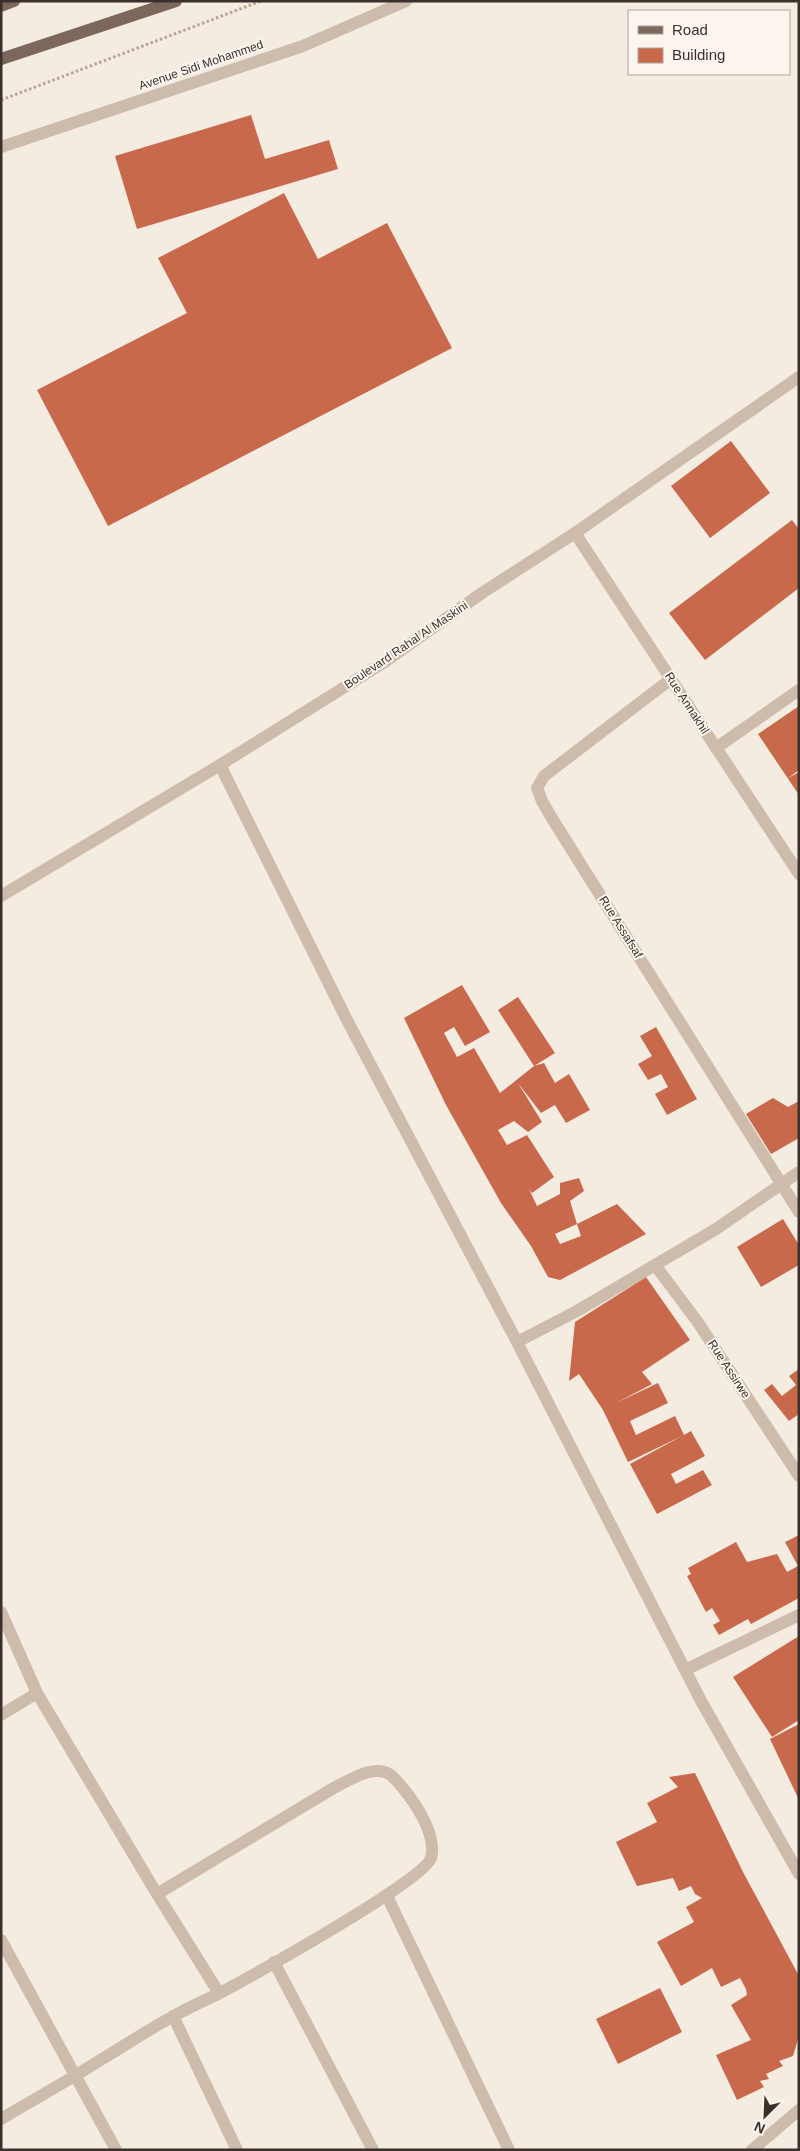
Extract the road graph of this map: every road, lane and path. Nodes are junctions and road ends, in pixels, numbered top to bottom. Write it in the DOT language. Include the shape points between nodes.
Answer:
graph roads {
  1 [pos="14,1"];
  2 [pos="176,1"];
  3 [pos="261,1"];
  4 [pos="406,1"];
  5 [pos="1,6"];
  6 [pos="1,59"];
  7 [pos="1,100"];
  8 [pos="1,147"];
  9 [pos="799,377"];
  10 [pos="575,533"];
  11 [pos="671,679"];
  12 [pos="799,690"];
  13 [pos="716,748"];
  14 [pos="220,766"];
  15 [pos="799,874"];
  16 [pos="1,896"];
  17 [pos="799,1172"];
  18 [pos="781,1184"];
  19 [pos="799,1212"];
  20 [pos="655,1265"];
  21 [pos="517,1342"];
  22 [pos="799,1476"];
  23 [pos="1,1612"];
  24 [pos="799,1615"];
  25 [pos="685,1670"];
  26 [pos="36,1692"];
  27 [pos="1,1715"];
  28 [pos="799,1874"];
  29 [pos="157,1894"];
  30 [pos="387,1896"];
  31 [pos="1,1940"];
  32 [pos="274,1962"];
  33 [pos="220,1993"];
  34 [pos="173,2016"];
  35 [pos="75,2076"];
  36 [pos="799,2110"];
  37 [pos="1,2119"];
  38 [pos="116,2150"];
  39 [pos="237,2150"];
  40 [pos="372,2150"];
  41 [pos="509,2150"];
  42 [pos="752,2150"];
  1 -- 5 [label="main road"];
  2 -- 6 [label="main road"];
  3 -- 7 [label="path"];
  4 -- 8 [label="street, Avenue Sidi Mohammed" via="302,46"];
  9 -- 10 [label="street, Boulevard Rahal Al Maskini"];
  10 -- 11 [label="street, Rue Annakhil"];
  10 -- 14 [label="street, Boulevard Rahal Al Maskini" via="383,663"];
  11 -- 13 [label="street, Rue Annakhil"];
  11 -- 18 [label="street, Rue Assafsaf" via="544,776 537,788 549,814"];
  12 -- 13 [label="street"];
  13 -- 15 [label="street, Rue Annakhil"];
  14 -- 16 [label="street, Boulevard Rahal Al Maskini"];
  14 -- 21 [label="street" via="347,1020"];
  17 -- 18 [label="street"];
  18 -- 19 [label="street, Rue Assafsaf"];
  18 -- 20 [label="street" via="716,1229"];
  20 -- 21 [label="street"];
  20 -- 22 [label="street, Rue Assirwe" via="697,1321"];
  21 -- 25 [label="street"];
  23 -- 26 [label="street"];
  24 -- 25 [label="street"];
  25 -- 28 [label="street"];
  26 -- 27 [label="street"];
  26 -- 29 [label="street"];
  29 -- 30 [label="street" via="332,1789 359,1775 383,1771 392,1775 412,1798 432,1847 428,1864"];
  29 -- 33 [label="street"];
  30 -- 32 [label="street"];
  30 -- 41 [label="street"];
  31 -- 35 [label="street"];
  32 -- 33 [label="street"];
  32 -- 40 [label="street"];
  33 -- 34 [label="street"];
  34 -- 35 [label="street"];
  34 -- 39 [label="street"];
  35 -- 37 [label="street"];
  35 -- 38 [label="street"];
  36 -- 42 [label="street"];
}
